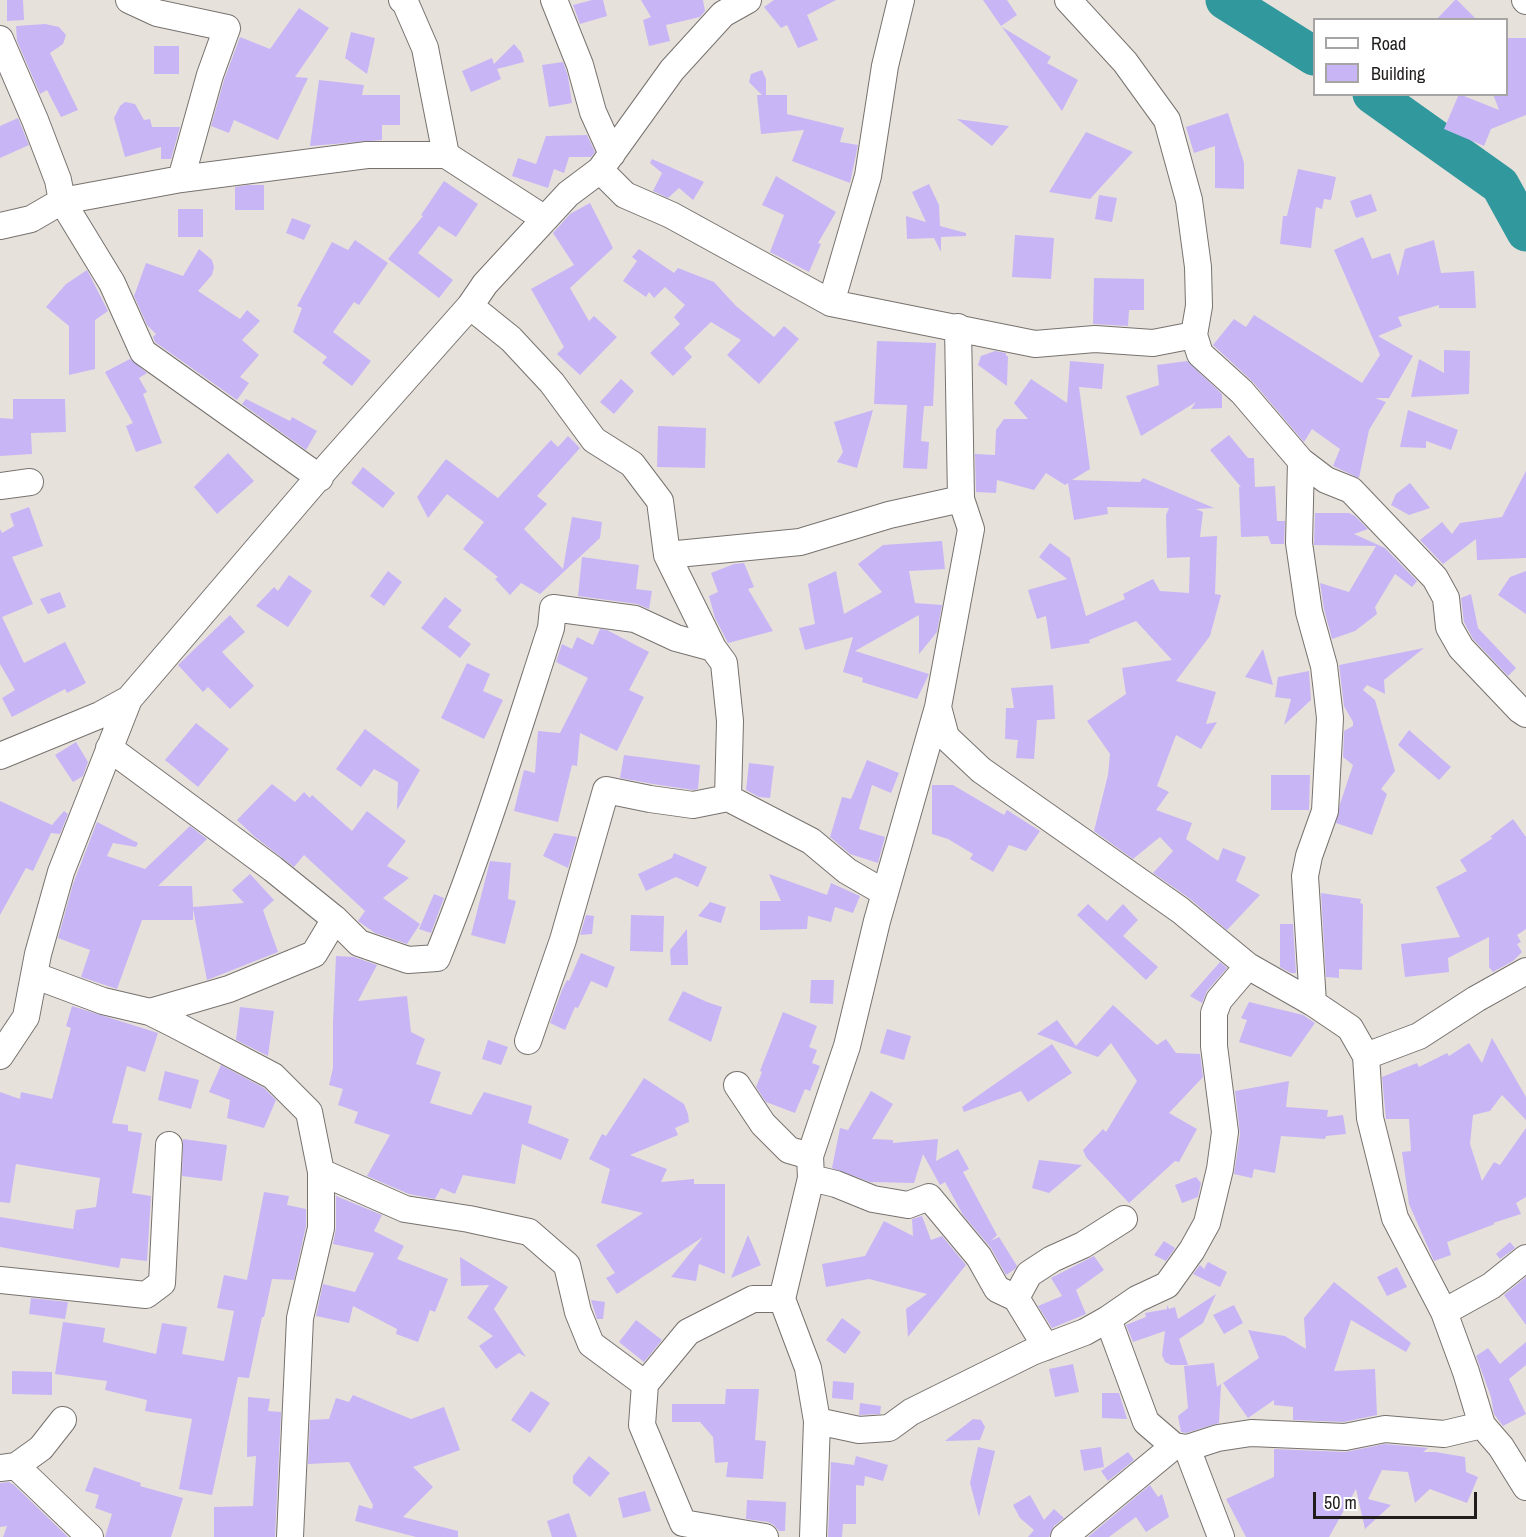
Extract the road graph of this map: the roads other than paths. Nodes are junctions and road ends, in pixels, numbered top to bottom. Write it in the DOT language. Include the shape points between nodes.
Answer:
graph roads {
  1 [pos="129,0"];
  2 [pos="402,0"];
  3 [pos="555,0"];
  4 [pos="748,0"];
  5 [pos="902,0"];
  6 [pos="1068,0"];
  7 [pos="0,39"];
  8 [pos="446,155"];
  9 [pos="606,162"];
  10 [pos="181,179"];
  11 [pos="62,201"];
  12 [pos="545,219"];
  13 [pos="0,226"];
  14 [pos="831,303"];
  15 [pos="470,306"];
  16 [pos="958,327"];
  17 [pos="1194,335"];
  18 [pos="1301,461"];
  19 [pos="320,478"];
  20 [pos="30,482"];
  21 [pos="0,486"];
  22 [pos="961,499"];
  23 [pos="667,555"];
  24 [pos="713,648"];
  25 [pos="129,699"];
  26 [pos="938,707"];
  27 [pos="1526,714"];
  28 [pos="109,748"];
  29 [pos="0,756"];
  30 [pos="728,798"];
  31 [pos="885,893"];
  32 [pos="335,919"];
  33 [pos="1248,966"];
  34 [pos="1526,971"];
  35 [pos="36,976"];
  36 [pos="1313,1003"];
  37 [pos="150,1012"];
  38 [pos="528,1041"];
  39 [pos="0,1056"];
  40 [pos="1366,1056"];
  41 [pos="737,1085"];
  42 [pos="169,1145"];
  43 [pos="810,1167"];
  44 [pos="321,1172"];
  45 [pos="1124,1219"];
  46 [pos="1526,1258"];
  47 [pos="0,1280"];
  48 [pos="1016,1298"];
  49 [pos="782,1299"];
  50 [pos="1444,1312"];
  51 [pos="1108,1319"];
  52 [pos="1046,1347"];
  53 [pos="645,1384"];
  54 [pos="63,1420"];
  55 [pos="817,1421"];
  56 [pos="1482,1425"];
  57 [pos="1181,1447"];
  58 [pos="8,1467"];
  59 [pos="1526,1487"];
  60 [pos="90,1537"];
  61 [pos="290,1537"];
  62 [pos="765,1537"];
  63 [pos="813,1537"];
  64 [pos="1064,1537"];
  65 [pos="1221,1537"];
  1 -- 10 [label="street" via="157,13 227,28"];
  2 -- 8 [label="street" via="425,48"];
  3 -- 9 [label="street" via="580,65"];
  4 -- 9 [label="street" via="723,14 672,70"];
  5 -- 14 [label="street" via="885,66 867,176"];
  6 -- 17 [label="street" via="1125,62 1167,120 1189,200 1198,267 1199,306"];
  7 -- 11 [label="street" via="58,180"];
  8 -- 10 [label="street" via="367,155"];
  8 -- 12 [label="street"];
  9 -- 12 [label="street"];
  9 -- 14 [label="street" via="625,195 671,215"];
  10 -- 11 [label="street"];
  11 -- 13 [label="street" via="31,219"];
  11 -- 19 [label="street" via="112,282 143,352"];
  12 -- 15 [label="street" via="485,284"];
  14 -- 16 [label="street"];
  15 -- 19 [label="street"];
  15 -- 23 [label="street" via="512,339 552,383 594,440 632,464 660,501"];
  16 -- 17 [label="street" via="1035,344 1095,339 1153,343"];
  16 -- 22 [label="street"];
  17 -- 18 [label="street" via="1200,354 1242,392"];
  18 -- 27 [label="street" via="1326,480 1351,490 1436,578 1446,598 1449,627 1461,648"];
  18 -- 36 [label="street" via="1299,543 1309,612 1324,666 1330,718 1325,811 1305,876"];
  19 -- 25 [label="street"];
  20 -- 21 [label="street"];
  22 -- 23 [label="street" via="889,515 800,542"];
  22 -- 26 [label="street" via="971,529"];
  23 -- 24 [label="street"];
  24 -- 30 [label="street" via="724,663 730,721"];
  24 -- 32 [label="street" via="676,638 635,619 553,608 551,628 467,886 437,958 408,960 359,943"];
  25 -- 28 [label="street"];
  25 -- 29 [label="street"];
  26 -- 31 [label="street"];
  26 -- 33 [label="street" via="946,737 981,770 1180,910"];
  28 -- 32 [label="street"];
  28 -- 35 [label="street" via="61,872 38,954"];
  30 -- 31 [label="street" via="811,841 847,871"];
  30 -- 38 [label="street" via="693,805 606,790 563,940"];
  31 -- 43 [label="street" via="847,1046"];
  32 -- 37 [label="street" via="314,954 229,989"];
  33 -- 36 [label="street"];
  33 -- 51 [label="street" via="1219,1000 1214,1013 1214,1046 1225,1132 1207,1223 1167,1285"];
  34 -- 40 [label="street" via="1419,1036"];
  35 -- 37 [label="street" via="103,1001"];
  35 -- 39 [label="street" via="26,1017"];
  36 -- 40 [label="street" via="1350,1028"];
  37 -- 44 [label="street" via="273,1076 309,1112"];
  40 -- 50 [label="street" via="1370,1118 1395,1218"];
  41 -- 43 [label="street" via="763,1124"];
  42 -- 47 [label="street" via="162,1283 146,1295"];
  43 -- 48 [label="street" via="836,1184 873,1199 908,1204 929,1197 979,1257 997,1289"];
  43 -- 49 [label="street"];
  44 -- 53 [label="street" via="405,1209 529,1232 567,1265 578,1312 591,1344"];
  44 -- 61 [label="street" via="321,1228 300,1318"];
  45 -- 48 [label="street" via="1029,1274"];
  46 -- 50 [label="street" via="1491,1286"];
  48 -- 52 [label="street"];
  49 -- 53 [label="street" via="753,1299 688,1332"];
  49 -- 55 [label="street" via="808,1368"];
  50 -- 56 [label="street"];
  51 -- 52 [label="street"];
  51 -- 57 [label="street" via="1146,1422"];
  52 -- 55 [label="street" via="911,1412 889,1428 859,1430"];
  53 -- 62 [label="street" via="642,1425 683,1523"];
  54 -- 58 [label="street" via="41,1449"];
  55 -- 63 [label="street"];
  56 -- 57 [label="street" via="1444,1434 1385,1429 1345,1437 1251,1433"];
  56 -- 59 [label="street"];
  57 -- 64 [label="street"];
  57 -- 65 [label="street"];
  58 -- 60 [label="street"];
}
